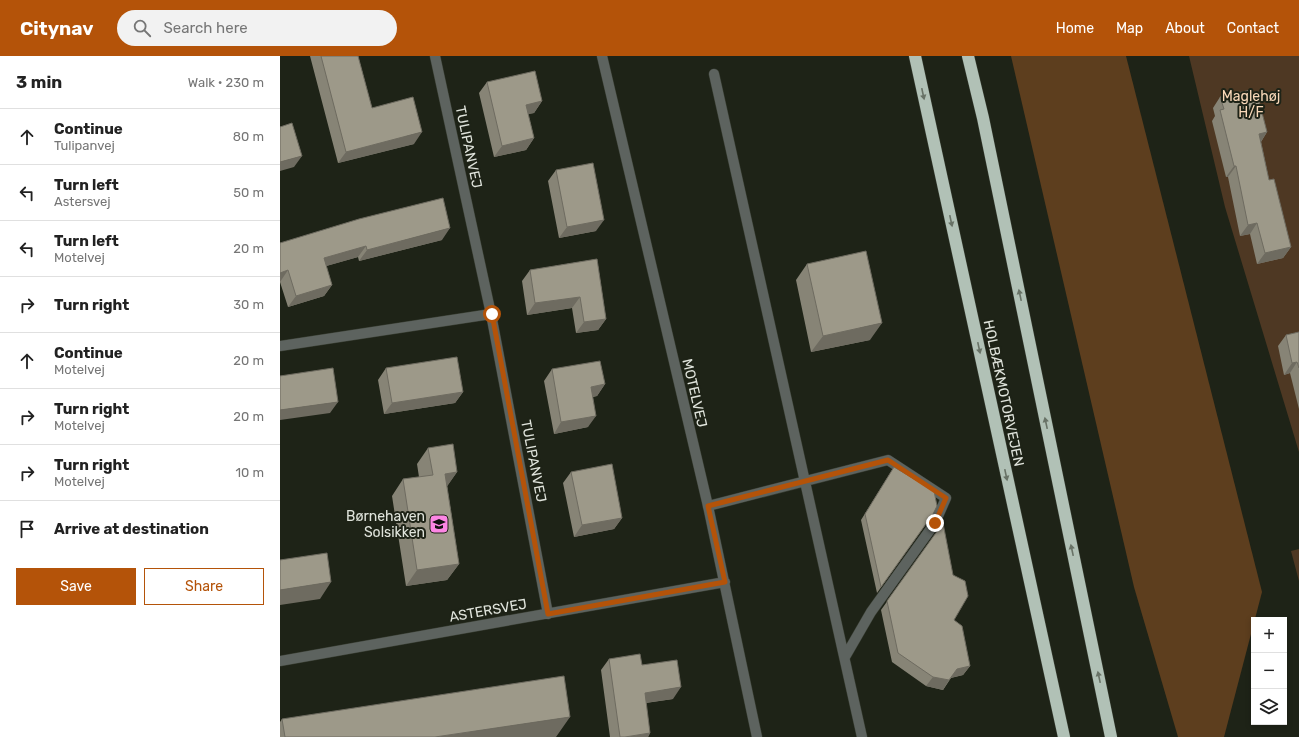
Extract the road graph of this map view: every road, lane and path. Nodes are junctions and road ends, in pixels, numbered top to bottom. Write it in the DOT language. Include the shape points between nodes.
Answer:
graph roads {
  1 [pos="435,56"];
  2 [pos="602,56"];
  3 [pos="915,56"];
  4 [pos="968,56"];
  5 [pos="714,74"];
  6 [pos="492,314"];
  7 [pos="280,346"];
  8 [pos="805,482"];
  9 [pos="708,506"];
  10 [pos="725,582"];
  11 [pos="548,614"];
  12 [pos="844,657"];
  13 [pos="280,662"];
  14 [pos="757,737"];
  15 [pos="862,737"];
  16 [pos="1064,737"];
  17 [pos="1112,737"];
  1 -- 6 [label="street, TULIPANVEJ"];
  2 -- 9 [label="street, MOTELVEJ"];
  3 -- 16 [label="highway, HOLBÆKMOTORVEJEN, one-way"];
  17 -- 4 [label="highway, one-way"];
  5 -- 8 [label="street"];
  6 -- 7 [label="street"];
  6 -- 11 [label="street, TULIPANVEJ"];
  8 -- 9 [label="street"];
  8 -- 12 [label="street"];
  8 -- 12 [label="street" via="888,460 946,498 935,523 871,612"];
  9 -- 10 [label="street, MOTELVEJ"];
  10 -- 11 [label="street, ASTERSVEJ"];
  10 -- 14 [label="street, MOTELVEJ"];
  11 -- 13 [label="street, ASTERSVEJ"];
  12 -- 15 [label="street"];
}
